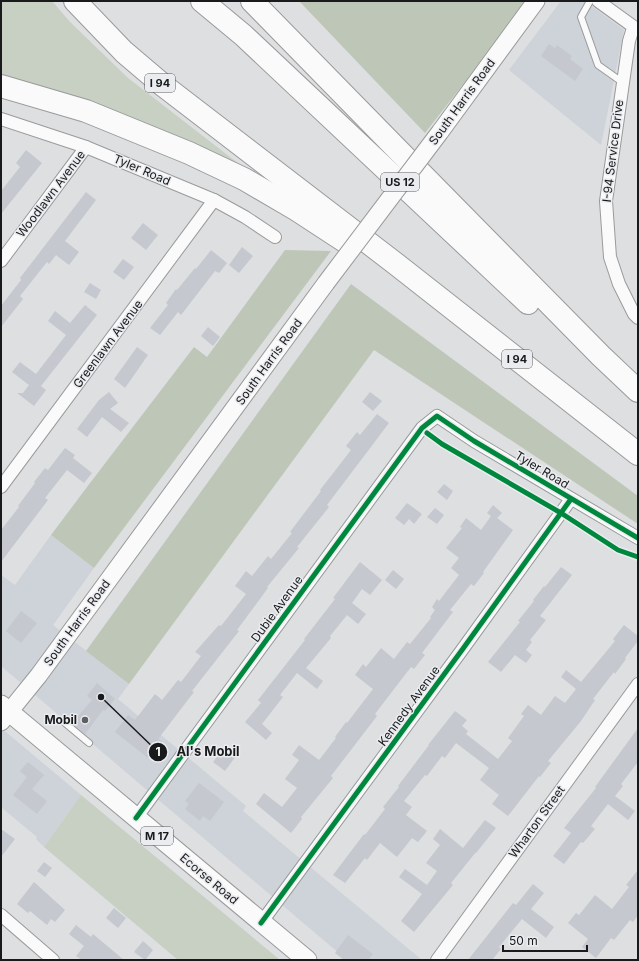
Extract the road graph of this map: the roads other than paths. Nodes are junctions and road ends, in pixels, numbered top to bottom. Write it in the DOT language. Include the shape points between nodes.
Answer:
graph roads {
  1 [pos="75,1"];
  2 [pos="202,1"];
  3 [pos="252,1"];
  4 [pos="536,1"];
  5 [pos="590,1"];
  6 [pos="598,1"];
  7 [pos="636,29"];
  8 [pos="622,82"];
  9 [pos="1,86"];
  10 [pos="1,119"];
  11 [pos="86,147"];
  12 [pos="214,200"];
  13 [pos="275,237"];
  14 [pos="1,261"];
  15 [pos="396,264"];
  16 [pos="638,318"];
  17 [pos="601,356"];
  18 [pos="638,391"];
  19 [pos="438,416"];
  20 [pos="638,454"];
  21 [pos="1,487"];
  22 [pos="571,499"];
  23 [pos="638,538"];
  24 [pos="638,684"];
  25 [pos="4,713"];
  26 [pos="65,722"];
  27 [pos="89,743"];
  28 [pos="136,818"];
  29 [pos="1,915"];
  30 [pos="261,923"];
  31 [pos="53,960"];
  32 [pos="307,960"];
  33 [pos="437,960"];
  1 -- 15 [label="highway, I 94" via="124,52 164,86"];
  2 -- 17 [label="highway, US 12" via="243,35 566,338"];
  3 -- 17 [label="highway"];
  4 -- 25 [label="main road, South Harris Road, bridge" via="39,675"];
  5 -- 8 [label="lane" via="580,17 598,65"];
  6 -- 7 [label="street"];
  7 -- 8 [label="street, I-94 Service Drive" via="628,41"];
  8 -- 16 [label="street, I-94 Service Drive" via="606,201 610,257 619,284"];
  9 -- 15 [label="highway" via="86,111 189,152 244,179 360,251"];
  10 -- 11 [label="street, Tyler Road"];
  11 -- 12 [label="street, Tyler Road"];
  11 -- 14 [label="street, Woodlawn Avenue"];
  12 -- 13 [label="street, Tyler Road"];
  12 -- 21 [label="street, Greenlawn Avenue"];
  15 -- 20 [label="highway, I 94"];
  17 -- 18 [label="highway"];
  19 -- 22 [label="street, Tyler Road" via="474,441"];
  19 -- 28 [label="street, Dubie Avenue" via="422,428"];
  22 -- 23 [label="street, Tyler Road"];
  22 -- 30 [label="street, Kennedy Avenue"];
  24 -- 33 [label="street, Wharton Street"];
  25 -- 28 [label="main road, Ecorse Road / M 17"];
  26 -- 27 [label="lane"];
  28 -- 30 [label="main road, Ecorse Road / M 17"];
  29 -- 31 [label="street"];
  30 -- 32 [label="main road, Ecorse Road / M 17"];
}
